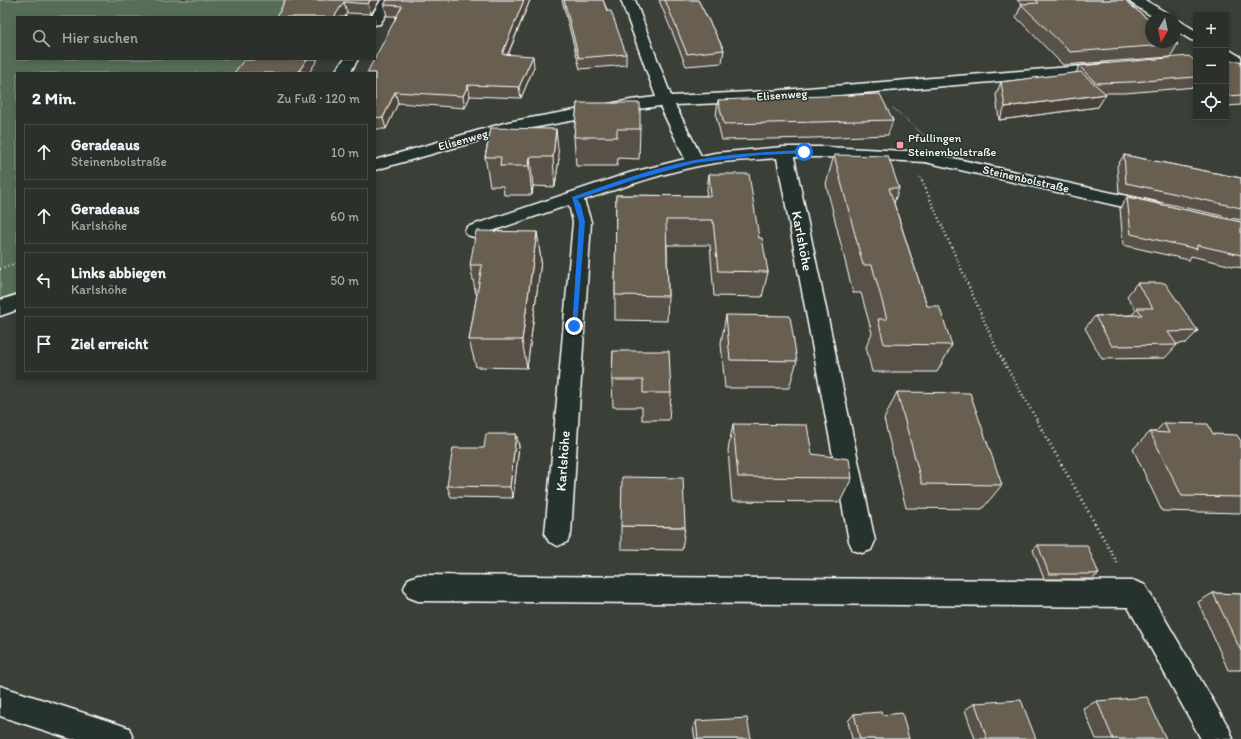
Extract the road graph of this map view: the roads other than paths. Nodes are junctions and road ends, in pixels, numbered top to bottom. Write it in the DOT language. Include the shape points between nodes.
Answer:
graph roads {
  1 [pos="388,0"];
  2 [pos="628,0"];
  3 [pos="1136,0"];
  4 [pos="1155,12"];
  5 [pos="376,19"];
  6 [pos="1181,28"];
  7 [pos="1193,35"];
  8 [pos="350,60"];
  9 [pos="1118,67"];
  10 [pos="343,72"];
  11 [pos="664,101"];
  12 [pos="784,152"];
  13 [pos="695,162"];
  14 [pos="376,165"];
  15 [pos="574,198"];
  16 [pos="1172,212"];
  17 [pos="474,231"];
  18 [pos="16,302"];
  19 [pos="0,308"];
  20 [pos="558,534"];
  21 [pos="862,541"];
  22 [pos="418,588"];
  23 [pos="0,701"];
  24 [pos="118,739"];
  25 [pos="1218,739"];
  1 -- 5 [label="street"];
  2 -- 11 [label="street"];
  3 -- 4 [label="street"];
  6 -- 7 [label="street"];
  8 -- 10 [label="street"];
  9 -- 11 [label="street, Elisenweg" via="770,96"];
  11 -- 13 [label="street"];
  11 -- 14 [label="street, Elisenweg" via="508,127"];
  12 -- 13 [label="street" via="736,155"];
  12 -- 16 [label="street, Steinenbolstraße" via="925,157"];
  12 -- 21 [label="street, Karlshöhe"];
  13 -- 15 [label="street" via="635,177"];
  15 -- 17 [label="street"];
  15 -- 20 [label="street, Karlshöhe" via="582,222"];
  18 -- 19 [label="street"];
  22 -- 25 [label="street" via="1135,594"];
  23 -- 24 [label="street"];
}
